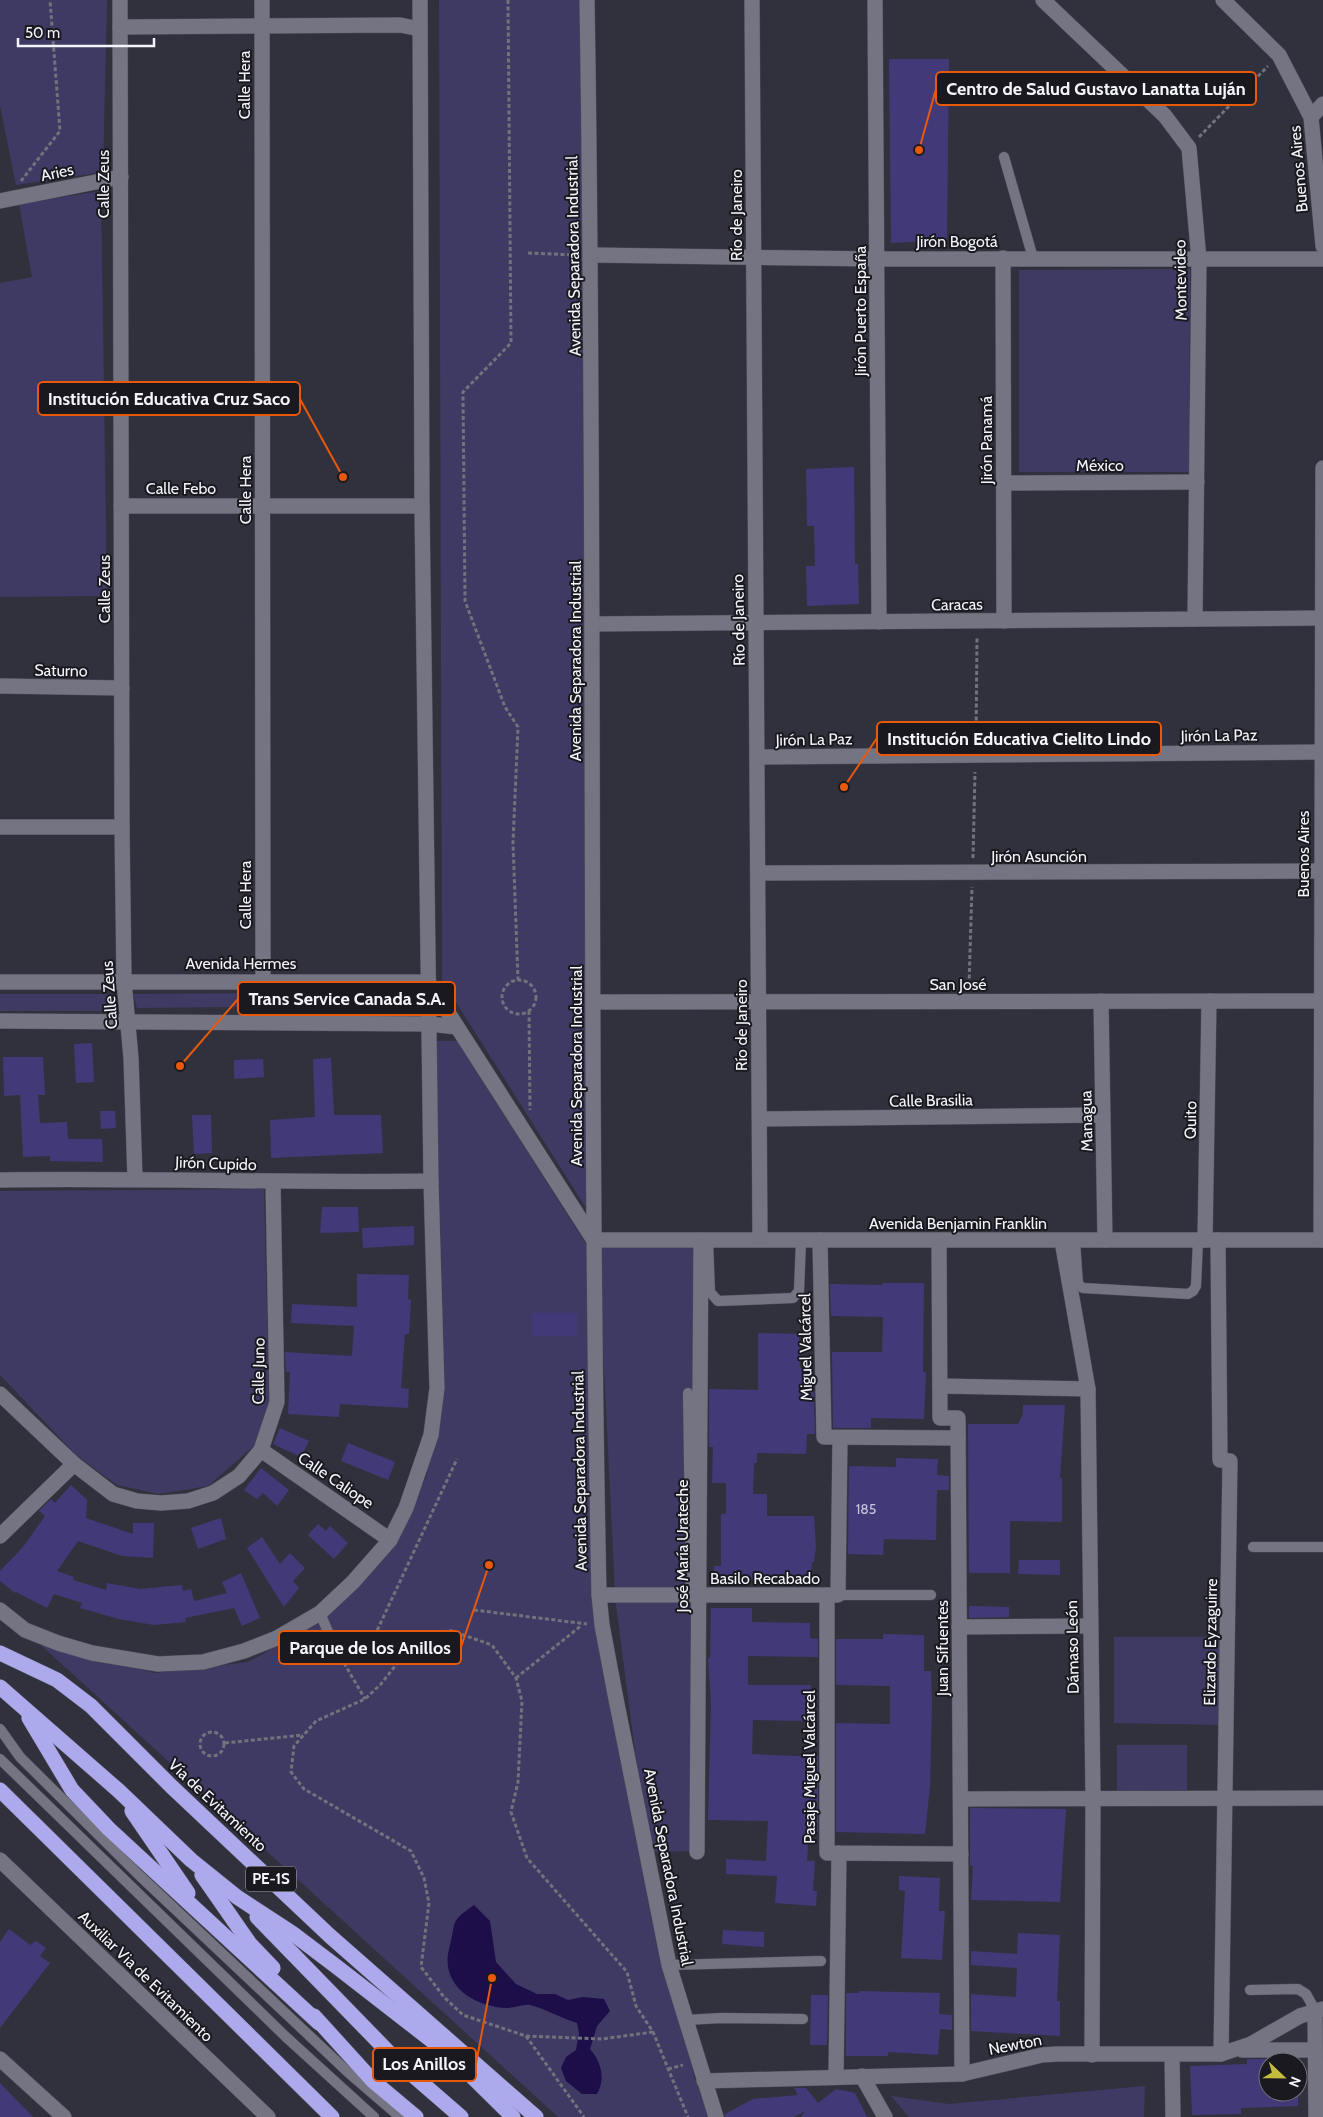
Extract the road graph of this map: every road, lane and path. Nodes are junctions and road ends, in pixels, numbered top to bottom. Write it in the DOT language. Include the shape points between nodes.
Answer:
graph roads {
  1 [pos="50,0"];
  2 [pos="120,0"];
  3 [pos="262,0"];
  4 [pos="420,0"];
  5 [pos="508,0"];
  6 [pos="587,0"];
  7 [pos="752,0"];
  8 [pos="875,0"];
  9 [pos="1043,0"];
  10 [pos="1223,0"];
  11 [pos="262,26"];
  12 [pos="120,28"];
  13 [pos="420,29"];
  14 [pos="1279,55"];
  15 [pos="1323,104"];
  16 [pos="1311,117"];
  17 [pos="1189,148"];
  18 [pos="1004,158"];
  19 [pos="120,177"];
  20 [pos="3,201"];
  21 [pos="1323,246"];
  22 [pos="528,253"];
  23 [pos="592,255"];
  24 [pos="754,258"];
  25 [pos="1003,258"];
  26 [pos="1034,258"];
  27 [pos="877,259"];
  28 [pos="1323,259"];
  29 [pos="1199,260"];
  30 [pos="1323,468"];
  31 [pos="1197,482"];
  32 [pos="1003,483"];
  33 [pos="121,506"];
  34 [pos="262,506"];
  35 [pos="422,506"];
  36 [pos="1323,618"];
  37 [pos="1195,619"];
  38 [pos="755,621"];
  39 [pos="977,621"];
  40 [pos="1004,621"];
  41 [pos="879,622"];
  42 [pos="592,624"];
  43 [pos="0,686"];
  44 [pos="122,688"];
  45 [pos="1322,752"];
  46 [pos="976,755"];
  47 [pos="757,757"];
  48 [pos="0,827"];
  49 [pos="122,827"];
  50 [pos="1321,871"];
  51 [pos="758,873"];
  52 [pos="972,874"];
  53 [pos="263,980"];
  54 [pos="518,980"];
  55 [pos="124,981"];
  56 [pos="0,982"];
  57 [pos="428,982"];
  58 [pos="1101,1001"];
  59 [pos="1209,1001"];
  60 [pos="1322,1001"];
  61 [pos="593,1002"];
  62 [pos="758,1002"];
  63 [pos="969,1002"];
  64 [pos="529,1011"];
  65 [pos="0,1021"];
  66 [pos="128,1021"];
  67 [pos="429,1024"];
  68 [pos="457,1027"];
  69 [pos="530,1111"];
  70 [pos="1103,1115"];
  71 [pos="760,1119"];
  72 [pos="135,1178"];
  73 [pos="0,1180"];
  74 [pos="431,1180"];
  75 [pos="273,1183"];
  76 [pos="594,1240"];
  77 [pos="705,1240"];
  78 [pos="760,1240"];
  79 [pos="801,1240"];
  80 [pos="820,1240"];
  81 [pos="939,1240"];
  82 [pos="1104,1240"];
  83 [pos="1207,1240"];
  84 [pos="1322,1240"];
  85 [pos="1069,1241"];
  86 [pos="940,1386"];
  87 [pos="1088,1388"];
  88 [pos="688,1393"];
  89 [pos="0,1394"];
  90 [pos="840,1438"];
  91 [pos="958,1438"];
  92 [pos="261,1450"];
  93 [pos="456,1459"];
  94 [pos="74,1464"];
  95 [pos="0,1536"];
  96 [pos="390,1540"];
  97 [pos="1253,1547"];
  98 [pos="1323,1547"];
  99 [pos="599,1595"];
  100 [pos="832,1595"];
  101 [pos="931,1595"];
  102 [pos="695,1596"];
  103 [pos="0,1610"];
  104 [pos="474,1610"];
  105 [pos="320,1613"];
  106 [pos="582,1624"];
  107 [pos="602,1625"];
  108 [pos="1089,1626"];
  109 [pos="959,1627"];
  110 [pos="413,1648"];
  111 [pos="0,1653"];
  112 [pos="338,1653"];
  113 [pos="516,1678"];
  114 [pos="0,1687"];
  115 [pos="365,1699"];
  116 [pos="22,1706"];
  117 [pos="0,1729"];
  118 [pos="304,1735"];
  119 [pos="225,1743"];
  120 [pos="0,1759"];
  121 [pos="0,1790"];
  122 [pos="118,1791"];
  123 [pos="1092,1798"];
  124 [pos="1225,1798"];
  125 [pos="1323,1798"];
  126 [pos="961,1799"];
  127 [pos="696,1852"];
  128 [pos="839,1853"];
  129 [pos="961,1854"];
  130 [pos="0,1860"];
  131 [pos="191,1860"];
  132 [pos="237,1897"];
  133 [pos="219,1931"];
  134 [pos="821,1961"];
  135 [pos="669,1965"];
  136 [pos="1250,1990"];
  137 [pos="1319,2010"];
  138 [pos="803,2019"];
  139 [pos="686,2020"];
  140 [pos="320,2023"];
  141 [pos="653,2032"];
  142 [pos="526,2036"];
  143 [pos="1237,2050"];
  144 [pos="1315,2050"];
  145 [pos="1221,2054"];
  146 [pos="1092,2055"];
  147 [pos="1172,2055"];
  148 [pos="0,2059"];
  149 [pos="962,2074"];
  150 [pos="836,2076"];
  151 [pos="862,2076"];
  152 [pos="704,2081"];
  153 [pos="64,2117"];
  154 [pos="268,2117"];
  155 [pos="332,2117"];
  156 [pos="374,2117"];
  157 [pos="400,2117"];
  158 [pos="416,2117"];
  159 [pos="462,2117"];
  160 [pos="514,2117"];
  161 [pos="536,2117"];
  162 [pos="584,2117"];
  163 [pos="688,2117"];
  164 [pos="716,2117"];
  165 [pos="885,2117"];
  166 [pos="1173,2117"];
  167 [pos="1316,2117"];
  1 -- 20 [label="path" via="60,131"];
  2 -- 12 [label="street, Calle Zeus"];
  3 -- 11 [label="street, Calle Hera"];
  4 -- 13 [label="street"];
  5 -- 54 [label="path" via="511,344 463,392 465,601 505,707 518,727 513,843"];
  6 -- 23 [label="street, Avenida Separadora Industrial"];
  7 -- 24 [label="street, Río de Janeiro"];
  8 -- 27 [label="street, Jirón Puerto España"];
  9 -- 17 [label="street" via="1165,116"];
  10 -- 14 [label="street, Buenos Aires"];
  11 -- 12 [label="street"];
  11 -- 13 [label="street" via="400,24"];
  11 -- 34 [label="street, Calle Hera"];
  12 -- 19 [label="street, Calle Zeus"];
  13 -- 35 [label="street"];
  14 -- 16 [label="street, Buenos Aires"];
  14 -- 17 [label="path"];
  15 -- 16 [label="street"];
  16 -- 21 [label="street, Buenos Aires"];
  17 -- 29 [label="street, Montevideo"];
  18 -- 26 [label="lane"];
  19 -- 20 [label="street, Aries"];
  19 -- 33 [label="street, Calle Zeus"];
  22 -- 23 [label="path"];
  23 -- 24 [label="street, Jirón Bogotá"];
  23 -- 42 [label="street, Avenida Separadora Industrial"];
  24 -- 27 [label="street, Jirón Bogotá"];
  24 -- 38 [label="street, Río de Janeiro"];
  25 -- 26 [label="street, Jirón Bogotá"];
  25 -- 27 [label="street, Jirón Bogotá"];
  25 -- 32 [label="street, Jirón Panamá"];
  26 -- 29 [label="street, Jirón Bogotá"];
  27 -- 41 [label="street, Jirón Puerto España"];
  28 -- 29 [label="street, Jirón Bogotá"];
  29 -- 31 [label="street, Montevideo"];
  30 -- 36 [label="street, Buenos Aires"];
  31 -- 32 [label="street, México"];
  31 -- 37 [label="street, Montevideo"];
  32 -- 40 [label="street, Jirón Panamá"];
  33 -- 34 [label="street, Calle Febo"];
  33 -- 44 [label="street, Calle Zeus"];
  34 -- 35 [label="street, Calle Febo"];
  34 -- 53 [label="street, Calle Hera"];
  35 -- 57 [label="street"];
  36 -- 37 [label="street, Caracas"];
  36 -- 45 [label="street, Buenos Aires"];
  37 -- 40 [label="street, Caracas"];
  38 -- 41 [label="street, Caracas"];
  38 -- 42 [label="street, Caracas"];
  38 -- 47 [label="street, Río de Janeiro"];
  39 -- 40 [label="street, Caracas"];
  39 -- 41 [label="street, Caracas"];
  39 -- 46 [label="path"];
  42 -- 61 [label="street, Avenida Separadora Industrial"];
  43 -- 44 [label="street, Saturno"];
  44 -- 49 [label="street, Calle Zeus"];
  45 -- 46 [label="street, Jirón La Paz"];
  45 -- 50 [label="street, Buenos Aires"];
  46 -- 47 [label="street, Jirón La Paz"];
  46 -- 52 [label="path"];
  47 -- 51 [label="street, Río de Janeiro"];
  48 -- 49 [label="street"];
  49 -- 55 [label="street, Calle Zeus"];
  50 -- 52 [label="street, Jirón Asunción"];
  50 -- 60 [label="street, Buenos Aires"];
  51 -- 52 [label="street, Jirón Asunción"];
  51 -- 62 [label="street, Río de Janeiro"];
  52 -- 63 [label="path"];
  53 -- 55 [label="street, Avenida Hermes"];
  53 -- 57 [label="street, Avenida Hermes"];
  54 -- 64 [label="path" via="529,982 535,991 536,1002"];
  54 -- 64 [label="path" via="507,984 504,989 504,1006 513,1013"];
  55 -- 56 [label="street, Avenida Hermes"];
  55 -- 66 [label="street, Calle Zeus"];
  57 -- 67 [label="street"];
  57 -- 68 [label="street"];
  58 -- 59 [label="street, San José"];
  58 -- 63 [label="street, San José"];
  58 -- 70 [label="street, Managua"];
  59 -- 60 [label="street, San José"];
  59 -- 83 [label="street, Quito"];
  60 -- 84 [label="street, Buenos Aires"];
  61 -- 62 [label="street, San José"];
  61 -- 76 [label="street, Avenida Separadora Industrial"];
  62 -- 63 [label="street, San José"];
  62 -- 71 [label="street, Río de Janeiro"];
  64 -- 69 [label="path"];
  65 -- 66 [label="street"];
  66 -- 67 [label="street"];
  66 -- 72 [label="street, Calle Zeus"];
  67 -- 68 [label="street"];
  67 -- 74 [label="street"];
  68 -- 76 [label="street"];
  70 -- 71 [label="street, Calle Brasilia"];
  70 -- 82 [label="street, Managua"];
  71 -- 78 [label="street, Río de Janeiro"];
  72 -- 73 [label="street, Jirón Cupido"];
  72 -- 75 [label="street, Jirón Cupido"];
  74 -- 75 [label="street, Jirón Cupido"];
  74 -- 96 [label="street" via="437,1388 431,1435 419,1475"];
  75 -- 92 [label="street, Calle Juno" via="277,1402"];
  76 -- 77 [label="street, Avenida Benjamin Franklin"];
  76 -- 99 [label="street, Avenida Separadora Industrial"];
  77 -- 78 [label="street, Avenida Benjamin Franklin"];
  77 -- 79 [label="lane" via="710,1292 718,1301 797,1296 800,1291"];
  77 -- 102 [label="street, José María Urateche"];
  78 -- 79 [label="street, Avenida Benjamin Franklin"];
  79 -- 80 [label="street, Avenida Benjamin Franklin"];
  80 -- 81 [label="street, Avenida Benjamin Franklin"];
  80 -- 90 [label="street, Miguel Valcárcel" via="824,1437"];
  81 -- 85 [label="street, Avenida Benjamin Franklin"];
  81 -- 86 [label="street, Juan Sifuentes"];
  82 -- 83 [label="street, Avenida Benjamin Franklin"];
  82 -- 85 [label="street, Avenida Benjamin Franklin"];
  83 -- 84 [label="street, Avenida Benjamin Franklin"];
  83 -- 85 [label="lane" via="1196,1286 1188,1294 1083,1288 1078,1284"];
  83 -- 124 [label="street, Elizardo Eyzaguirre" via="1220,1460 1230,1461"];
  85 -- 87 [label="street, Dámaso León"];
  86 -- 87 [label="street"];
  86 -- 91 [label="street, Juan Sifuentes" via="940,1418 958,1418"];
  87 -- 108 [label="street, Dámaso León"];
  88 -- 102 [label="lane"];
  89 -- 94 [label="street, Calle Juno"];
  90 -- 91 [label="street"];
  90 -- 100 [label="street"];
  91 -- 109 [label="street, Juan Sifuentes"];
  92 -- 94 [label="street, Calle Juno" via="239,1476 213,1493 188,1501 137,1501 113,1494"];
  92 -- 96 [label="street, Calle Caliope"];
  93 -- 110 [label="path" via="375,1636"];
  94 -- 95 [label="street"];
  96 -- 105 [label="street" via="354,1582"];
  97 -- 98 [label="lane"];
  99 -- 102 [label="street, Basilo Recabado"];
  99 -- 107 [label="street, Avenida Separadora Industrial"];
  100 -- 101 [label="lane, Basilo Recabado"];
  100 -- 102 [label="street, Basilo Recabado"];
  100 -- 128 [label="street, Pasaje Miguel Valcárcel" via="827,1853"];
  102 -- 127 [label="street, José María Urateche"];
  103 -- 105 [label="street" via="25,1630 58,1643 92,1654 158,1664 203,1662 244,1651 277,1638"];
  104 -- 106 [label="path"];
  105 -- 112 [label="lane"];
  106 -- 107 [label="path"];
  106 -- 113 [label="path"];
  107 -- 135 [label="street, Avenida Separadora Industrial"];
  108 -- 109 [label="street"];
  108 -- 123 [label="street, Dámaso León"];
  109 -- 126 [label="street, Juan Sifuentes"];
  110 -- 113 [label="path" via="448,1630 492,1645"];
  110 -- 115 [label="path"];
  111 -- 161 [label="highway, Vía de Evitamiento / PE-1S" via="57,1680 91,1706 330,1936"];
  112 -- 115 [label="path"];
  113 -- 141 [label="path" via="522,1702 518,1782 511,1812 527,1858 627,1972 636,2006"];
  114 -- 116 [label="highway, PE-1S"];
  115 -- 118 [label="path" via="316,1721"];
  116 -- 122 [label="highway, PE-1S"];
  116 -- 133 [label="highway, PE-1S" via="72,1790 109,1829"];
  117 -- 157 [label="lane" via="20,1757 141,1877"];
  118 -- 119 [label="path"];
  118 -- 142 [label="path" via="294,1746 291,1772 304,1789 411,1851 424,1878 429,1903 421,1967 444,1998 463,2015"];
  119 -- 119 [label="path" via="218,1733 210,1732 204,1735 200,1746 207,1756 216,1756"];
  120 -- 156 [label="lane" via="286,2037"];
  121 -- 155 [label="highway"];
  122 -- 131 [label="highway, PE-1S"];
  122 -- 133 [label="highway, PE-1S" via="158,1853"];
  123 -- 124 [label="street"];
  123 -- 126 [label="street"];
  123 -- 146 [label="street, Dámaso León"];
  124 -- 125 [label="street"];
  124 -- 145 [label="street, Elizardo Eyzaguirre"];
  126 -- 129 [label="street, Juan Sifuentes"];
  128 -- 129 [label="street"];
  128 -- 150 [label="street, Pasaje Miguel Valcárcel"];
  129 -- 149 [label="street, Juan Sifuentes"];
  130 -- 154 [label="street, Auxiliar Via de Evitamiento"];
  131 -- 132 [label="highway, PE-1S"];
  131 -- 140 [label="highway, PE-1S" via="250,1944"];
  132 -- 159 [label="highway, PE-1S" via="400,2064"];
  132 -- 160 [label="highway, PE-1S" via="292,1933 448,2054"];
  133 -- 140 [label="highway, PE-1S"];
  134 -- 135 [label="lane"];
  135 -- 139 [label="street, Avenida Separadora Industrial"];
  136 -- 137 [label="lane" via="1298,1989"];
  137 -- 143 [label="street, Newton"];
  137 -- 144 [label="street"];
  138 -- 139 [label="lane"];
  139 -- 152 [label="street, Avenida Separadora Industrial"];
  140 -- 158 [label="highway, PE-1S" via="373,2081"];
  141 -- 142 [label="path" via="602,2039"];
  141 -- 163 [label="path"];
  142 -- 162 [label="path"];
  143 -- 144 [label="street"];
  143 -- 145 [label="street, Newton"];
  144 -- 167 [label="street"];
  145 -- 147 [label="street, Newton"];
  146 -- 147 [label="street, Newton"];
  146 -- 149 [label="street, Newton" via="1042,2055"];
  147 -- 166 [label="street"];
  148 -- 153 [label="street"];
  149 -- 151 [label="street, Newton"];
  150 -- 151 [label="street, Newton"];
  150 -- 152 [label="street, Newton"];
  151 -- 165 [label="street"];
  152 -- 164 [label="street, Avenida Separadora Industrial"];
}
